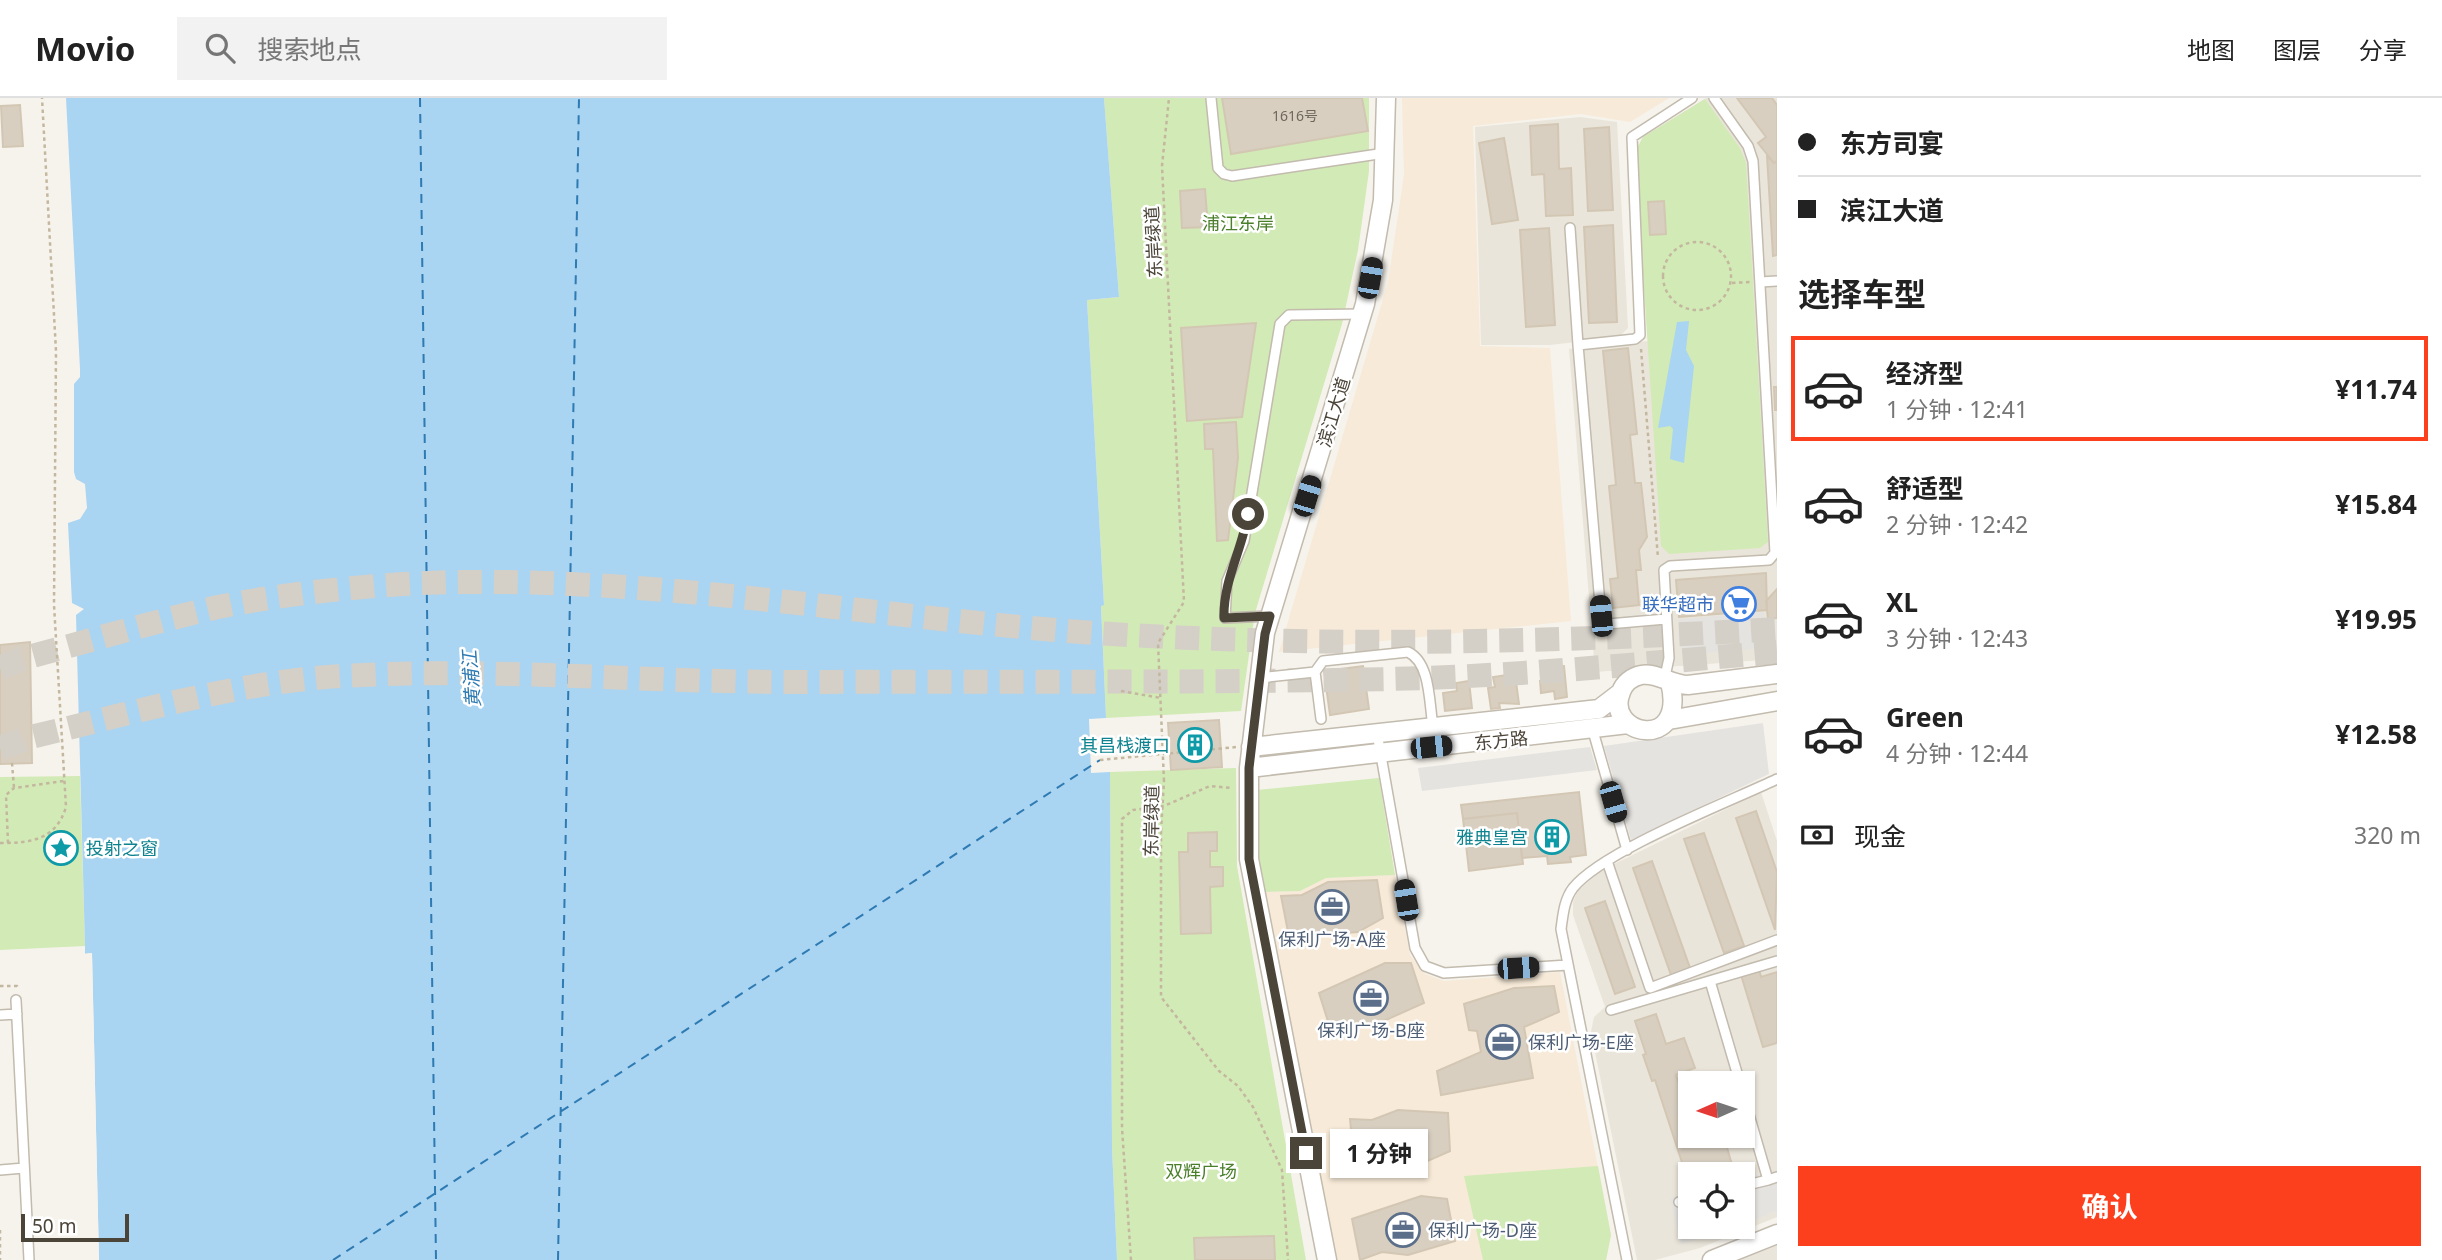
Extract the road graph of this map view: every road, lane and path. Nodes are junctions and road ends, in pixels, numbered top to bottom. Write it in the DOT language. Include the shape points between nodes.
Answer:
graph roads {
  1 [pos="42,98"];
  2 [pos="1169,98"];
  3 [pos="1211,98"];
  4 [pos="1386,98"];
  5 [pos="1692,98"];
  6 [pos="1714,98"];
  7 [pos="1385,153"];
  8 [pos="1570,228"];
  9 [pos="1777,281"];
  10 [pos="1760,282"];
  11 [pos="1731,283"];
  12 [pos="1363,314"];
  13 [pos="1640,335"];
  14 [pos="1577,345"];
  15 [pos="1662,576"];
  16 [pos="1270,616"];
  17 [pos="1666,619"];
  18 [pos="1315,672"];
  19 [pos="1777,674"];
  20 [pos="1259,678"];
  21 [pos="1665,680"];
  22 [pos="1121,691"];
  23 [pos="1620,693"];
  24 [pos="1161,698"];
  25 [pos="1777,701"];
  26 [pos="1321,719"];
  27 [pos="1669,720"];
  28 [pos="1628,724"];
  29 [pos="1433,726"];
  30 [pos="1593,731"];
  31 [pos="1377,733"];
  32 [pos="1251,747"];
  33 [pos="1381,753"];
  34 [pos="1164,754"];
  35 [pos="1100,760"];
  36 [pos="12,763"];
  37 [pos="1249,768"];
  38 [pos="1777,779"];
  39 [pos="64,781"];
  40 [pos="14,788"];
  41 [pos="1249,789"];
  42 [pos="0,842"];
  43 [pos="8,842"];
  44 [pos="1627,850"];
  45 [pos="1607,862"];
  46 [pos="1777,940"];
  47 [pos="1777,961"];
  48 [pos="1568,965"];
  49 [pos="1710,981"];
  50 [pos="16,1000"];
  51 [pos="1611,1010"];
  52 [pos="17,1014"];
  53 [pos="0,1015"];
  54 [pos="1736,1071"];
  55 [pos="1755,1129"];
  56 [pos="24,1168"];
  57 [pos="0,1170"];
  58 [pos="1772,1179"];
  59 [pos="0,1230"];
  60 [pos="1777,1234"];
  61 [pos="0,1260"];
  62 [pos="29,1260"];
  63 [pos="1131,1260"];
  64 [pos="1288,1260"];
  65 [pos="1327,1260"];
  66 [pos="1627,1260"];
  67 [pos="1712,1260"];
  1 -- 39 [label="path" via="56,352 54,605"];
  2 -- 24 [label="path, 东岸绿道" via="1162,166 1184,602 1157,643"];
  3 -- 7 [label="lane" via="1219,168 1224,174"];
  4 -- 7 [label="street, 滨江大道"];
  5 -- 13 [label="lane" via="1632,137"];
  6 -- 10 [label="lane" via="1752,154"];
  7 -- 12 [label="street, 滨江大道" via="1384,200"];
  8 -- 14 [label="lane"];
  9 -- 10 [label="lane"];
  10 -- 11 [label="path"];
  10 -- 15 [label="lane" via="1774,558 1670,566"];
  11 -- 11 [label="path" via="1723,254 1704,243 1683,245 1663,270 1674,302 1695,311 1717,304"];
  12 -- 16 [label="street, 滨江大道"];
  12 -- 16 [label="lane" via="1289,315 1280,324 1244,541 1227,581 1224,607 1224,618"];
  13 -- 14 [label="lane"];
  13 -- 15 [label="path"];
  14 -- 17 [label="lane" via="1601,616 1608,624"];
  15 -- 17 [label="lane"];
  16 -- 20 [label="street, 滨江大道"];
  17 -- 21 [label="lane" via="1669,666"];
  18 -- 20 [label="lane"];
  18 -- 26 [label="lane"];
  18 -- 29 [label="lane" via="1323,662 1408,652 1417,656 1423,665"];
  19 -- 21 [label="street, 东方路" via="1688,685"];
  20 -- 32 [label="street, 滨江大道"];
  21 -- 23 [label="street, 东方路" via="1636,676"];
  21 -- 27 [label="street" via="1675,705"];
  22 -- 24 [label="path"];
  23 -- 28 [label="street" via="1619,710"];
  23 -- 29 [label="street, 东方路" via="1599,709"];
  24 -- 34 [label="path, 东岸绿道"];
  25 -- 27 [label="street, 东方路"];
  27 -- 28 [label="street, 东方路" via="1645,731"];
  28 -- 30 [label="street, 东方路"];
  29 -- 31 [label="street, 东方路"];
  30 -- 33 [label="street, 东方路"];
  30 -- 44 [label="lane"];
  31 -- 32 [label="street, 东方路"];
  31 -- 33 [label="lane"];
  32 -- 34 [label="path"];
  32 -- 37 [label="street, 滨江大道"];
  33 -- 37 [label="street, 东方路"];
  33 -- 48 [label="lane" via="1415,948 1425,966 1444,973"];
  34 -- 35 [label="path"];
  34 -- 64 [label="path, 东岸绿道, bridge" via="1161,997 1254,1107 1282,1170"];
  36 -- 40 [label="path"];
  37 -- 41 [label="street, 滨江大道"];
  38 -- 44 [label="lane"];
  39 -- 40 [label="path"];
  39 -- 43 [label="path" via="66,807 52,833 27,843"];
  40 -- 43 [label="path" via="6,795"];
  41 -- 63 [label="path" via="1210,786 1164,806 1133,810 1122,819 1122,1128"];
  41 -- 65 [label="street, 滨江大道" via="1249,859"];
  42 -- 43 [label="path"];
  44 -- 45 [label="lane"];
  45 -- 46 [label="lane" via="1650,988"];
  45 -- 48 [label="lane" via="1573,888 1563,907 1561,929"];
  47 -- 49 [label="lane"];
  48 -- 66 [label="lane"];
  49 -- 51 [label="lane"];
  49 -- 54 [label="lane"];
  50 -- 52 [label="lane"];
  52 -- 53 [label="lane"];
  52 -- 56 [label="lane"];
  55 -- 58 [label="lane"];
  56 -- 57 [label="lane"];
  56 -- 62 [label="lane"];
  59 -- 61 [label="path"];
  60 -- 67 [label="street"];
}
